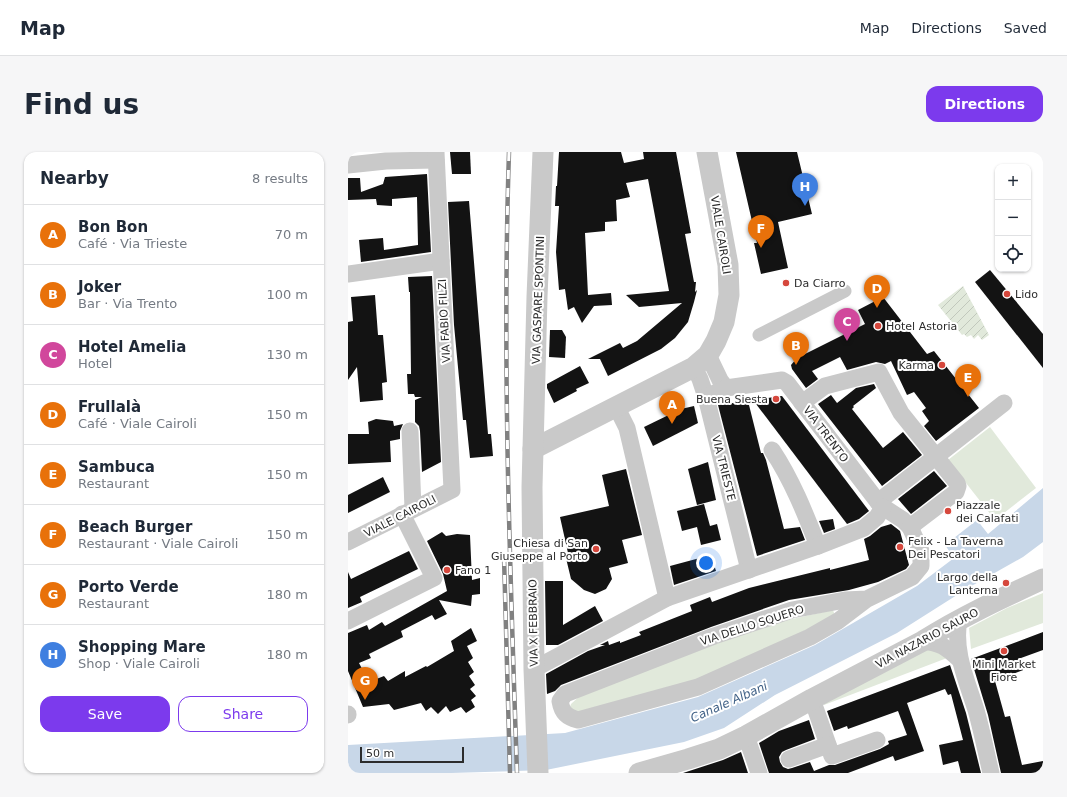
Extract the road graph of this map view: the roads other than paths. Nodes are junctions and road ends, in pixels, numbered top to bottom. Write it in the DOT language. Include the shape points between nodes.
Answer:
graph roads {
  1 [pos="543,152"];
  2 [pos="707,152"];
  3 [pos="436,156"];
  4 [pos="385,157"];
  5 [pos="348,164"];
  6 [pos="441,261"];
  7 [pos="348,274"];
  8 [pos="845,291"];
  9 [pos="759,335"];
  10 [pos="701,361"];
  11 [pos="726,388"];
  12 [pos="706,397"];
  13 [pos="802,403"];
  14 [pos="1004,404"];
  15 [pos="616,406"];
  16 [pos="410,430"];
  17 [pos="533,449"];
  18 [pos="772,450"];
  19 [pos="936,456"];
  20 [pos="452,490"];
  21 [pos="881,505"];
  22 [pos="408,512"];
  23 [pos="910,527"];
  24 [pos="348,542"];
  25 [pos="818,546"];
  26 [pos="749,570"];
  27 [pos="1043,579"];
  28 [pos="667,598"];
  29 [pos="867,599"];
  30 [pos="959,620"];
  31 [pos="348,621"];
  32 [pos="923,641"];
  33 [pos="959,659"];
  34 [pos="534,669"];
  35 [pos="812,699"];
  36 [pos="746,736"];
  37 [pos="877,740"];
  38 [pos="828,745"];
  39 [pos="789,759"];
  40 [pos="538,773"];
  41 [pos="639,773"];
  42 [pos="758,773"];
  43 [pos="991,773"];
  1 -- 17 [label="street, VIA GASPARE SPONTINI"];
  2 -- 10 [label="street, VIALE CAIROLI" via="728,265 729,295 724,322 716,341"];
  3 -- 4 [label="street"];
  3 -- 6 [label="street, VIA FABIO FILZI"];
  4 -- 5 [label="street"];
  6 -- 7 [label="street"];
  6 -- 20 [label="street, VIA FABIO FILZI"];
  8 -- 9 [label="street"];
  10 -- 11 [label="street"];
  10 -- 12 [label="street, VIA TRIESTE" via="700,379"];
  10 -- 15 [label="street"];
  11 -- 12 [label="street, VIA TRENTO"];
  11 -- 13 [label="street, VIA TRENTO" via="782,380"];
  12 -- 26 [label="street, VIA TRIESTE"];
  13 -- 19 [label="street" via="825,386 879,372 902,414"];
  13 -- 21 [label="street, VIA TRENTO"];
  14 -- 19 [label="street"];
  15 -- 17 [label="street"];
  15 -- 28 [label="street" via="627,428"];
  16 -- 22 [label="street"];
  17 -- 34 [label="street, VIA X FEBBRAIO"];
  18 -- 25 [label="street" via="795,490"];
  19 -- 21 [label="street"];
  19 -- 23 [label="street" via="957,483 956,492"];
  20 -- 22 [label="street, VIALE CAIROLI"];
  21 -- 23 [label="street, VIA TRENTO"];
  21 -- 25 [label="street" via="877,517 864,528"];
  22 -- 24 [label="street, VIALE CAIROLI"];
  22 -- 31 [label="street" via="434,578"];
  23 -- 29 [label="street, VIA DELLO SQUERO" via="921,551 921,566 912,577"];
  25 -- 26 [label="street"];
  26 -- 28 [label="street"];
  27 -- 30 [label="street, VIA NAZARIO SAURO"];
  28 -- 34 [label="street"];
  29 -- 29 [label="street, VIA DELLO SQUERO" via="845,600 792,610 714,636 565,694 560,701 562,710 569,718 578,720 695,688 810,637 838,621"];
  30 -- 32 [label="street, VIA NAZARIO SAURO"];
  30 -- 33 [label="street"];
  32 -- 33 [label="street" via="937,643"];
  32 -- 35 [label="street, VIA NAZARIO SAURO"];
  33 -- 43 [label="street" via="976,711"];
  34 -- 40 [label="street, VIA X FEBBRAIO"];
  35 -- 36 [label="street, VIA NAZARIO SAURO"];
  35 -- 38 [label="street"];
  36 -- 41 [label="street, VIA NAZARIO SAURO" via="719,749"];
  36 -- 42 [label="street"];
  37 -- 38 [label="street" via="832,756"];
  38 -- 39 [label="street"];
}
